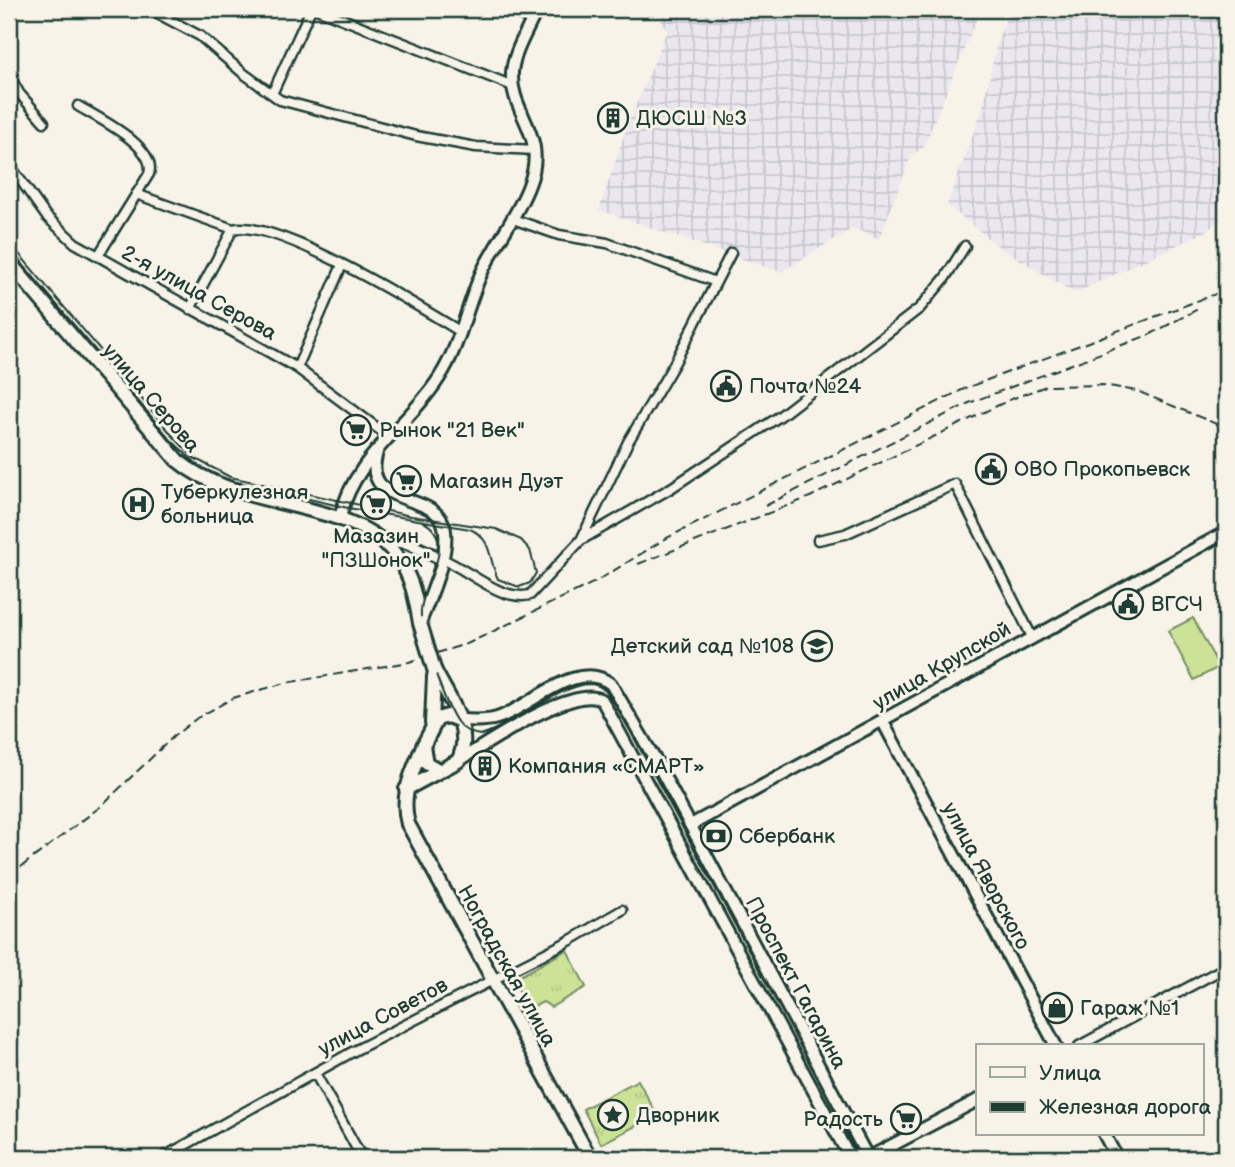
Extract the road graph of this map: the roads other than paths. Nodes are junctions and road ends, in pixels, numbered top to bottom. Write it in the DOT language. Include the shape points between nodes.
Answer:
graph roads {
  1 [pos="149,9"];
  2 [pos="312,9"];
  3 [pos="317,9"];
  4 [pos="506,9"];
  5 [pos="534,14"];
  6 [pos="9,75"];
  7 [pos="513,86"];
  8 [pos="272,94"];
  9 [pos="78,106"];
  10 [pos="44,122"];
  11 [pos="535,150"];
  12 [pos="9,164"];
  13 [pos="136,194"];
  14 [pos="513,219"];
  15 [pos="233,229"];
  16 [pos="965,246"];
  17 [pos="731,253"];
  18 [pos="98,256"];
  19 [pos="9,262"];
  20 [pos="342,265"];
  21 [pos="716,282"];
  22 [pos="190,309"];
  23 [pos="461,332"];
  24 [pos="298,368"];
  25 [pos="388,436"];
  26 [pos="379,446"];
  27 [pos="340,518"];
  28 [pos="1226,532"];
  29 [pos="380,539"];
  30 [pos="581,540"];
  31 [pos="818,540"];
  32 [pos="442,559"];
  33 [pos="420,623"];
  34 [pos="1032,637"];
  35 [pos="433,669"];
  36 [pos="459,720"];
  37 [pos="883,722"];
  38 [pos="432,723"];
  39 [pos="423,746"];
  40 [pos="458,761"];
  41 [pos="440,771"];
  42 [pos="406,789"];
  43 [pos="691,825"];
  44 [pos="676,833"];
  45 [pos="622,910"];
  46 [pos="1226,967"];
  47 [pos="492,979"];
  48 [pos="1055,1044"];
  49 [pos="1083,1044"];
  50 [pos="315,1073"];
  51 [pos="976,1101"];
  52 [pos="1105,1136"];
  53 [pos="162,1158"];
  54 [pos="362,1158"];
  55 [pos="590,1158"];
  56 [pos="850,1158"];
  57 [pos="868,1158"];
  58 [pos="1117,1158"];
  1 -- 8 [label="street" via="200,36"];
  2 -- 8 [label="street"];
  3 -- 7 [label="street"];
  4 -- 5 [label="street"];
  5 -- 7 [label="main road" via="512,71"];
  6 -- 10 [label="street"];
  7 -- 11 [label="main road"];
  8 -- 11 [label="street" via="280,100 416,136 476,147"];
  9 -- 13 [label="street" via="148,156 150,170"];
  11 -- 14 [label="main road" via="529,185"];
  12 -- 18 [label="street, 2-я улица Серова" via="50,221"];
  13 -- 15 [label="street"];
  13 -- 18 [label="street"];
  14 -- 21 [label="street" via="559,235 607,243"];
  14 -- 23 [label="main road" via="483,270"];
  15 -- 20 [label="street" via="242,226 272,235"];
  15 -- 22 [label="street"];
  16 -- 30 [label="street" via="920,307 780,416"];
  17 -- 21 [label="street"];
  18 -- 22 [label="street, 2-я улица Серова"];
  19 -- 27 [label="main road, улица Серова" via="187,469 220,487"];
  20 -- 23 [label="street"];
  20 -- 24 [label="street"];
  21 -- 30 [label="street" via="628,442"];
  22 -- 24 [label="street, 2-я улица Серова"];
  23 -- 25 [label="main road" via="425,399"];
  24 -- 25 [label="street, 2-я улица Серова"];
  25 -- 26 [label="main road"];
  26 -- 27 [label="main road" via="350,484"];
  26 -- 32 [label="main road" via="374,471 383,486 443,523"];
  27 -- 29 [label="main road, улица Серова"];
  28 -- 34 [label="main road, улица Крупской"];
  29 -- 32 [label="main road" via="407,543"];
  29 -- 33 [label="main road" via="407,573"];
  30 -- 32 [label="street" via="535,591 521,597"];
  31 -- 34 [label="street" via="845,534 956,484"];
  32 -- 33 [label="main road"];
  33 -- 35 [label="main road, bridge"];
  34 -- 37 [label="main road, улица Крупской"];
  35 -- 36 [label="main road"];
  35 -- 38 [label="main road"];
  36 -- 38 [label="main road" via="445,716"];
  36 -- 40 [label="main road" via="465,733"];
  36 -- 43 [label="main road" via="495,719 565,682 600,677 618,691"];
  37 -- 43 [label="main road, улица Крупской"];
  37 -- 48 [label="main road, улица Яворского"];
  38 -- 39 [label="main road"];
  39 -- 41 [label="main road" via="426,764"];
  39 -- 42 [label="main road"];
  40 -- 41 [label="main road"];
  40 -- 44 [label="main road" via="568,699 596,697 606,704"];
  41 -- 42 [label="main road"];
  42 -- 47 [label="main road, Ноградская улица" via="408,824"];
  43 -- 44 [label="street, улица Крупской"];
  43 -- 57 [label="main road, Проспект Гагарина"];
  44 -- 56 [label="main road, Проспект Гагарина"];
  45 -- 47 [label="street, улица Советов"];
  46 -- 49 [label="street"];
  47 -- 50 [label="street, улица Советов"];
  47 -- 55 [label="main road, Ноградская улица"];
  50 -- 53 [label="street, улица Советов"];
  50 -- 54 [label="street"];
  51 -- 57 [label="main road"];
  52 -- 58 [label="main road"];
}
